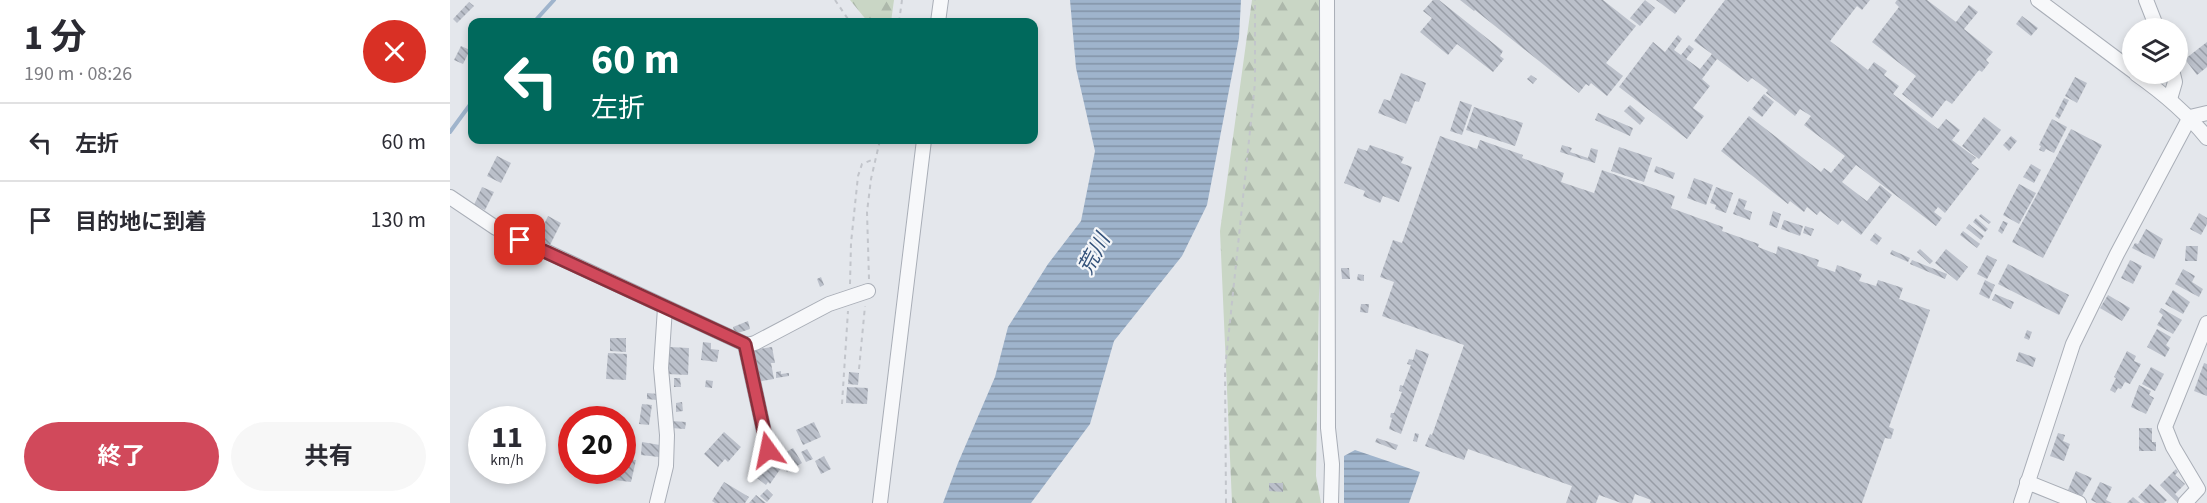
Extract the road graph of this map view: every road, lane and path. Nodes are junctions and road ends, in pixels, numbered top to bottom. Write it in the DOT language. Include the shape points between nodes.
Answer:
graph roads {
  1 [pos="835,0"];
  2 [pos="902,0"];
  3 [pos="941,0"];
  4 [pos="1255,0"];
  5 [pos="1328,0"];
  6 [pos="2038,0"];
  7 [pos="2146,0"];
  8 [pos="2058,6"];
  9 [pos="847,18"];
  10 [pos="900,18"];
  11 [pos="939,18"];
  12 [pos="2153,18"];
  13 [pos="2122,62"];
  14 [pos="2150,84"];
  15 [pos="2174,84"];
  16 [pos="2170,99"];
  17 [pos="2207,113"];
  18 [pos="2190,117"];
  19 [pos="2207,138"];
  20 [pos="879,144"];
  21 [pos="924,144"];
  22 [pos="874,159"];
  23 [pos="450,197"];
  24 [pos="868,291"];
  25 [pos="849,297"];
  26 [pos="665,308"];
  27 [pos="2207,322"];
  28 [pos="745,344"];
  29 [pos="859,369"];
  30 [pos="842,404"];
  31 [pos="768,450"];
  32 [pos="2028,482"];
  33 [pos="657,503"];
  34 [pos="880,503"];
  35 [pos="1226,503"];
  36 [pos="1331,503"];
  37 [pos="2021,503"];
  38 [pos="2079,503"];
  39 [pos="2185,503"];
  1 -- 9 [label="path"];
  2 -- 10 [label="path"];
  3 -- 11 [label="street"];
  4 -- 35 [label="path" via="1255,83 1225,369"];
  5 -- 36 [label="street"];
  6 -- 8 [label="street"];
  7 -- 12 [label="street"];
  8 -- 13 [label="street"];
  14 -- 16 [label="street"];
  15 -- 16 [label="street"];
  16 -- 18 [label="street"];
  17 -- 18 [label="street"];
  18 -- 19 [label="street"];
  18 -- 32 [label="street" via="2073,344"];
  20 -- 22 [label="path"];
  21 -- 34 [label="street"];
  22 -- 24 [label="path" via="867,212"];
  22 -- 25 [label="path" via="863,162 858,176"];
  23 -- 26 [label="street" via="496,228"];
  24 -- 25 [label="street"];
  24 -- 29 [label="path"];
  25 -- 28 [label="street" via="755,343"];
  25 -- 30 [label="path"];
  26 -- 28 [label="street"];
  26 -- 33 [label="street" via="661,368 666,466"];
  27 -- 39 [label="street" via="2165,427 2198,489"];
  28 -- 31 [label="street"];
  32 -- 37 [label="street"];
  32 -- 38 [label="street"];
}
